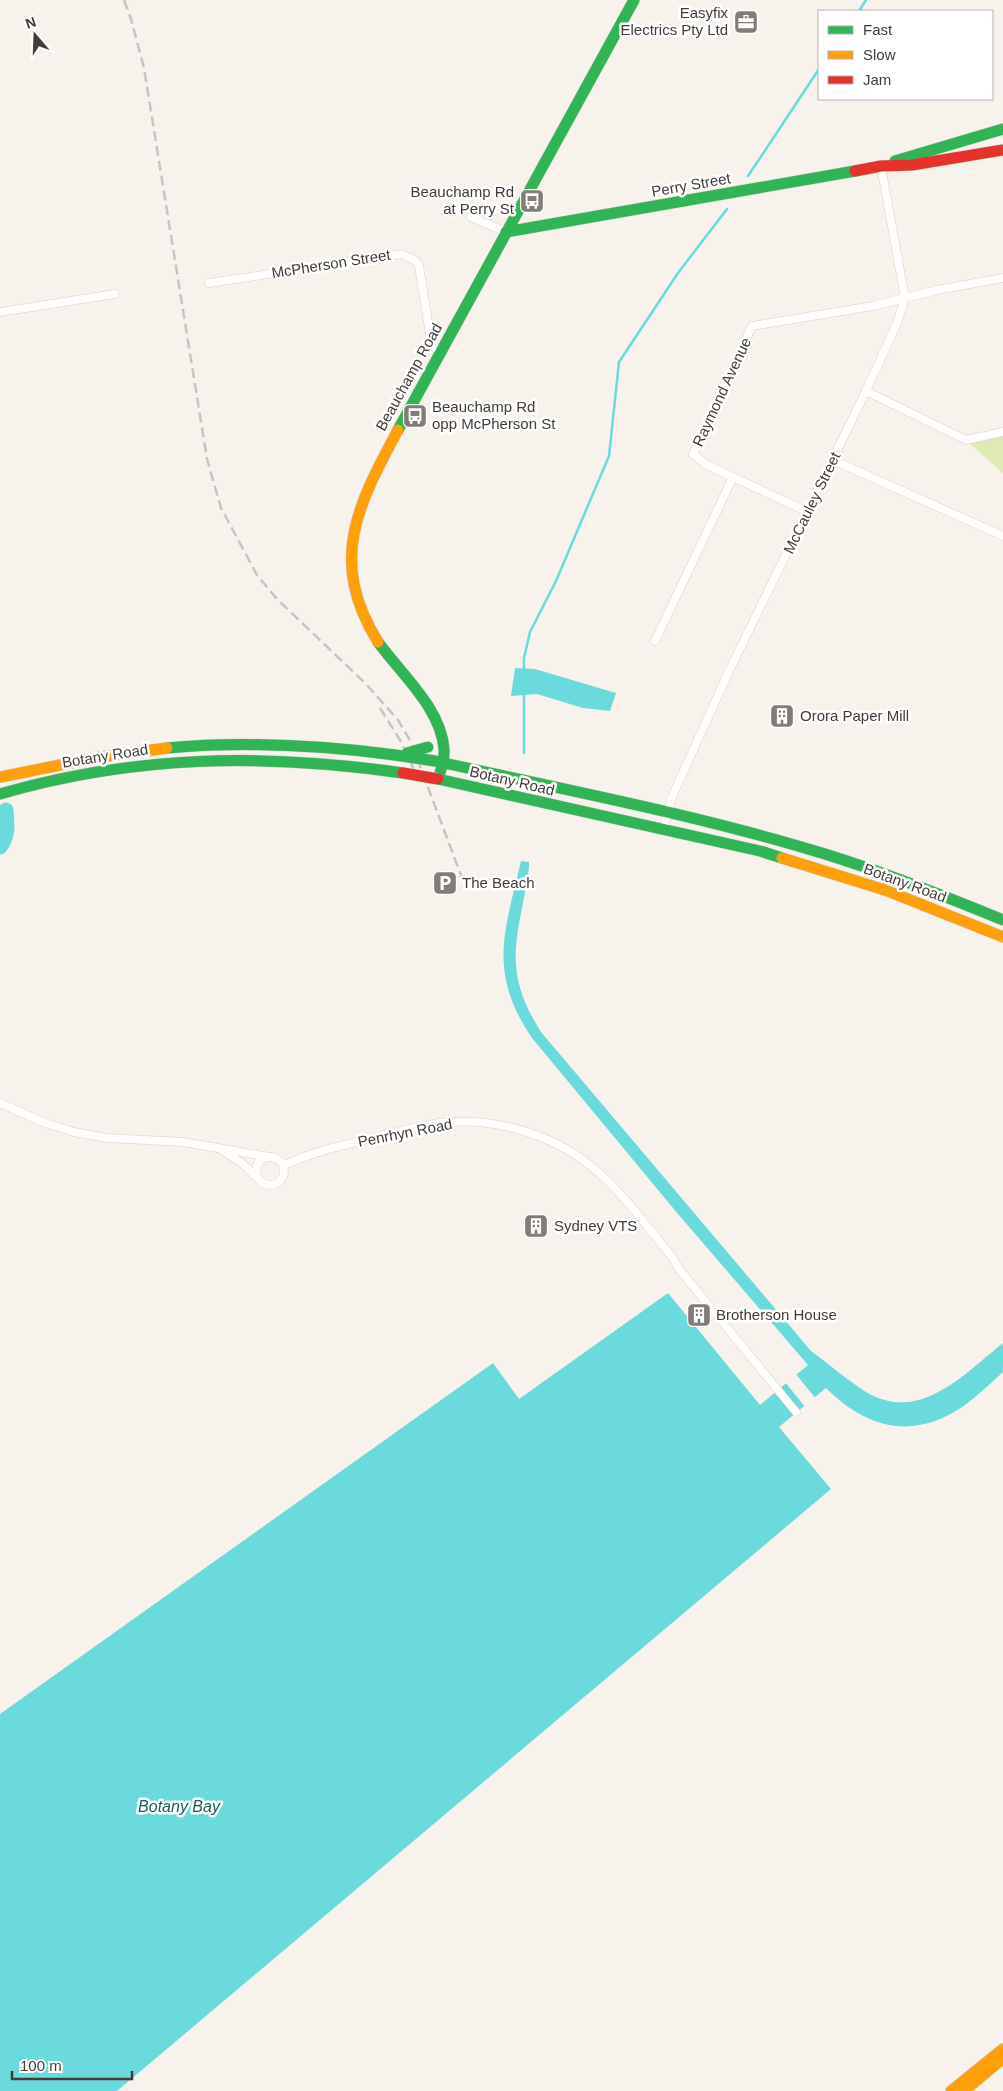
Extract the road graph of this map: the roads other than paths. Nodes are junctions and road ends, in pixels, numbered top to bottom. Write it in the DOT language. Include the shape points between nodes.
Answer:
graph roads {
  1 [pos="634,0"];
  2 [pos="1003,129"];
  3 [pos="1003,150"];
  4 [pos="881,166"];
  5 [pos="470,217"];
  6 [pos="506,232"];
  7 [pos="1003,278"];
  8 [pos="209,283"];
  9 [pos="115,294"];
  10 [pos="905,298"];
  11 [pos="0,312"];
  12 [pos="439,353"];
  13 [pos="866,391"];
  14 [pos="1003,432"];
  15 [pos="833,460"];
  16 [pos="733,478"];
  17 [pos="808,512"];
  18 [pos="1003,536"];
  19 [pos="655,642"];
  20 [pos="418,696"];
  21 [pos="395,755"];
  22 [pos="440,771"];
  23 [pos="0,777"];
  24 [pos="0,794"];
  25 [pos="668,813"];
  26 [pos="664,829"];
  27 [pos="1003,920"];
  28 [pos="1003,937"];
  29 [pos="0,1103"];
  30 [pos="220,1149"];
  31 [pos="270,1157"];
  32 [pos="283,1166"];
  33 [pos="256,1177"];
  34 [pos="796,1412"];
  35 [pos="1003,2049"];
  36 [pos="1003,2058"];
  37 [pos="951,2091"];
  38 [pos="964,2091"];
  1 -- 6 [label="main road, Beauchamp Road"];
  2 -- 4 [label="main road, Perry Street"];
  3 -- 4 [label="main road, Perry Street" via="912,165"];
  4 -- 6 [label="main road, Perry Street"];
  4 -- 10 [label="street, McCauley Street"];
  5 -- 6 [label="street"];
  6 -- 12 [label="main road, Beauchamp Road"];
  7 -- 10 [label="street"];
  8 -- 12 [label="street, McPherson Street" via="402,254 419,266 432,341"];
  9 -- 11 [label="street"];
  10 -- 13 [label="street, McCauley Street"];
  10 -- 16 [label="street, Raymond Avenue" via="752,326 693,454"];
  12 -- 20 [label="main road, Beauchamp Road" via="360,502 352,545 352,574 363,614 378,642"];
  13 -- 14 [label="street" via="966,440"];
  13 -- 15 [label="street, McCauley Street"];
  15 -- 17 [label="street, McCauley Street"];
  15 -- 18 [label="street"];
  16 -- 17 [label="street, Raymond Avenue"];
  16 -- 19 [label="street"];
  17 -- 25 [label="street, McCauley Street" via="730,669 671,799"];
  20 -- 21 [label="main road, bridge" via="433,739 428,747"];
  20 -- 22 [label="main road, Beauchamp Road" via="439,728 444,750"];
  21 -- 22 [label="main road, Botany Road, bridge"];
  21 -- 23 [label="main road, Botany Road" via="340,747 216,743 111,754"];
  22 -- 24 [label="main road, Botany Road, bridge" via="403,773 298,760 209,759 109,769"];
  22 -- 25 [label="main road, Botany Road"];
  22 -- 26 [label="main road, Botany Road"];
  25 -- 26 [label="street, McCauley Street"];
  25 -- 27 [label="main road, Botany Road" via="826,855"];
  26 -- 28 [label="main road, Botany Road" via="760,851 816,868 885,890"];
  29 -- 30 [label="street" via="74,1132 106,1138 183,1142"];
  30 -- 31 [label="street"];
  30 -- 33 [label="street"];
  31 -- 32 [label="street"];
  31 -- 33 [label="street" via="258,1163"];
  32 -- 33 [label="street" via="283,1177 276,1185 264,1185"];
  32 -- 34 [label="street, Penrhyn Road" via="316,1152 448,1122 490,1123 543,1138 576,1155 614,1187"];
  35 -- 37 [label="main road"];
  36 -- 38 [label="main road"];
}
